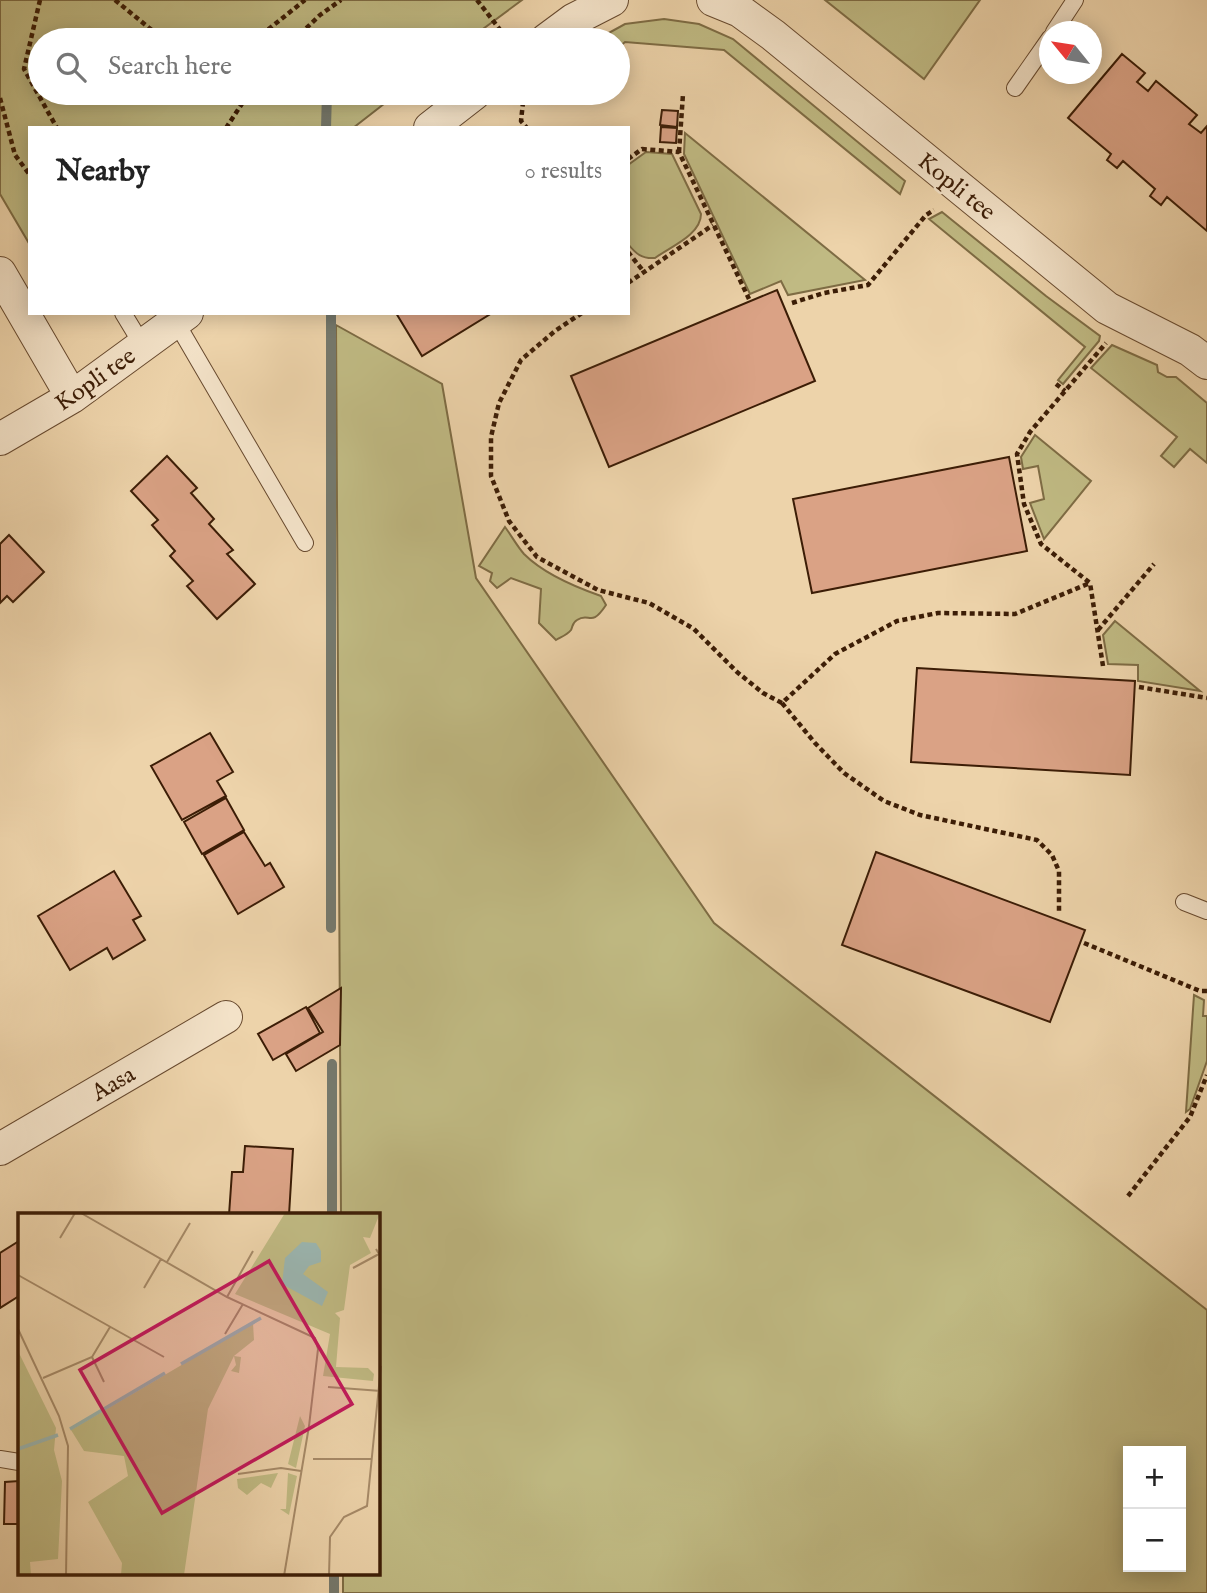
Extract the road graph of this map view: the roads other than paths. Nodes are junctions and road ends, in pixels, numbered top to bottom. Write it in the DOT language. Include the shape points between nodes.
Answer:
graph roads {
  1 [pos="611,0"];
  2 [pos="713,0"];
  3 [pos="1075,0"];
  4 [pos="1061,21"];
  5 [pos="562,28"];
  6 [pos="1039,53"];
  7 [pos="1015,88"];
  8 [pos="460,105"];
  9 [pos="433,126"];
  10 [pos="0,273"];
  11 [pos="124,315"];
  12 [pos="181,318"];
  13 [pos="143,346"];
  14 [pos="1207,363"];
  15 [pos="72,397"];
  16 [pos="0,439"];
  17 [pos="305,543"];
  18 [pos="1184,902"];
  19 [pos="1207,911"];
  20 [pos="226,1017"];
  21 [pos="0,1149"];
  22 [pos="0,1459"];
  23 [pos="18,1462"];
  1 -- 5 [label="street"];
  2 -- 14 [label="street, Kopli tee" via="740,11 773,35 1107,308 1190,349"];
  3 -- 4 [label="lane"];
  6 -- 7 [label="lane"];
  8 -- 9 [label="street"];
  10 -- 15 [label="street"];
  11 -- 13 [label="lane"];
  12 -- 13 [label="street, Kopli tee"];
  12 -- 17 [label="lane"];
  13 -- 15 [label="street, Kopli tee"];
  15 -- 16 [label="street, Kopli tee"];
  18 -- 19 [label="lane"];
  20 -- 21 [label="street, Aasa"];
  22 -- 23 [label="lane"];
}
